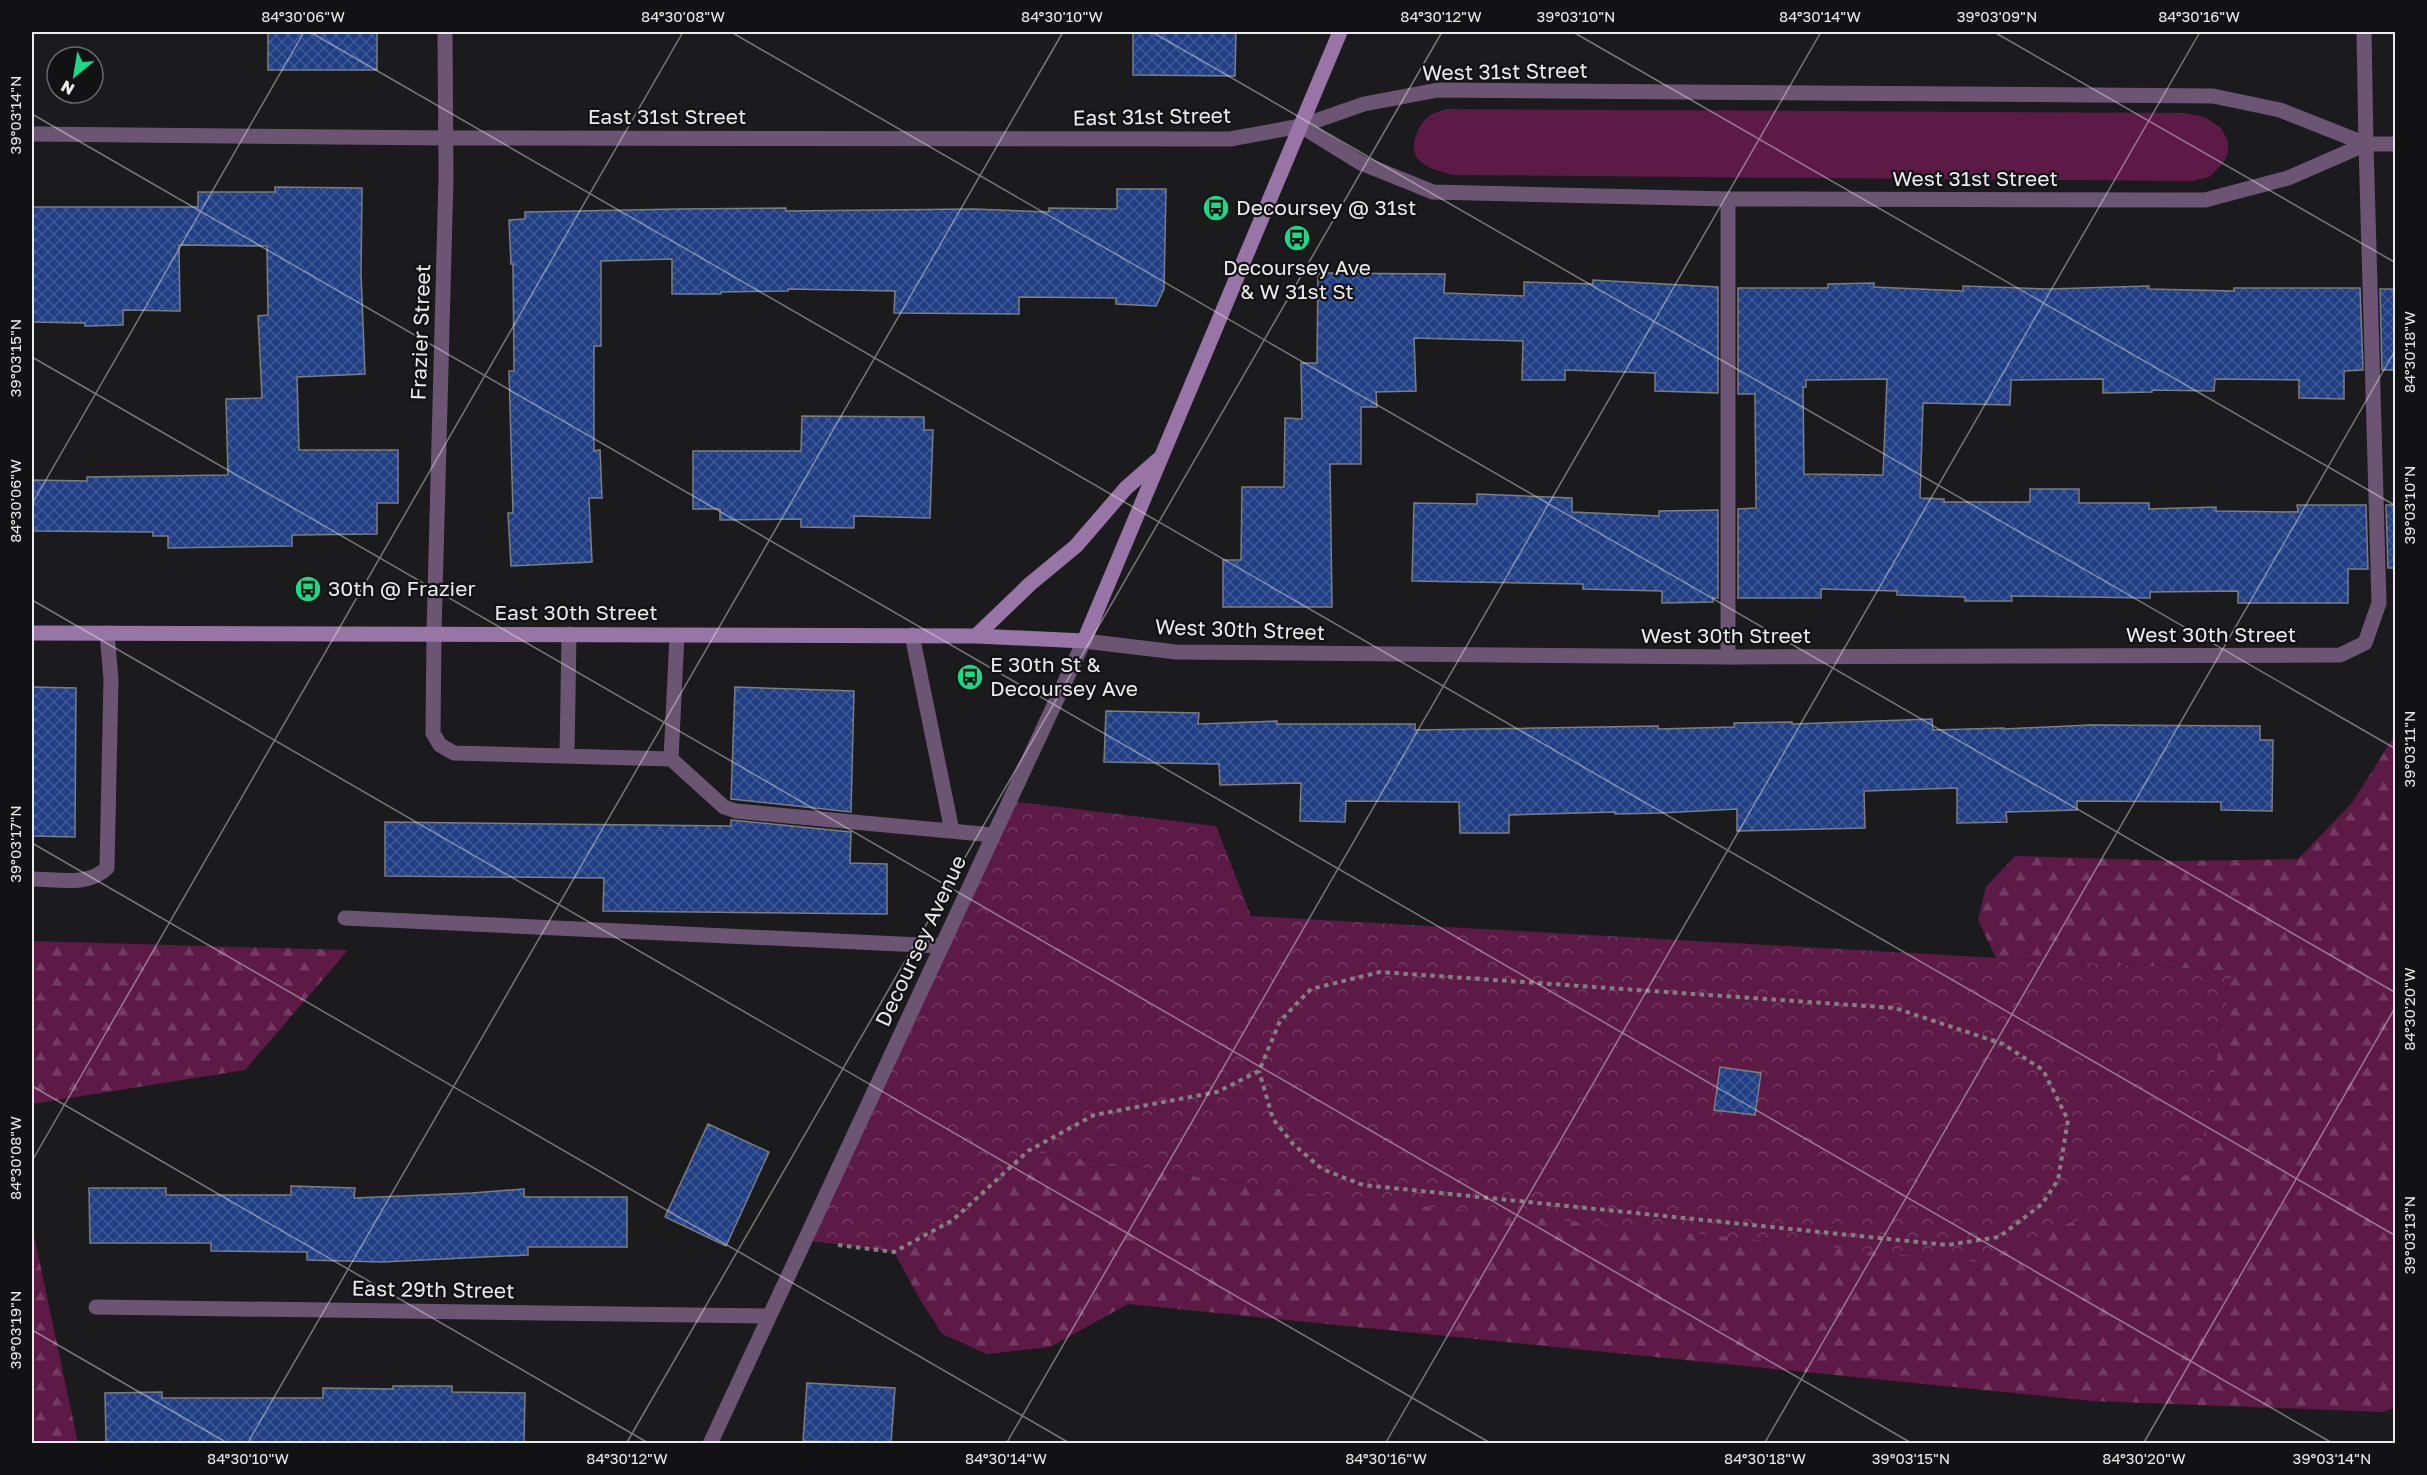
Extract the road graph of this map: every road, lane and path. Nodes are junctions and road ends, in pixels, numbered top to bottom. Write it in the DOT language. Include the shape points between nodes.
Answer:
graph roads {
  1 [pos="445,32"];
  2 [pos="1340,32"];
  3 [pos="2364,32"];
  4 [pos="1301,126"];
  5 [pos="32,134"];
  6 [pos="447,138"];
  7 [pos="2366,144"];
  8 [pos="2396,144"];
  9 [pos="1728,199"];
  10 [pos="1163,454"];
  11 [pos="32,633"];
  12 [pos="107,633"];
  13 [pos="434,633"];
  14 [pos="569,634"];
  15 [pos="677,635"];
  16 [pos="912,635"];
  17 [pos="976,636"];
  18 [pos="1084,641"];
  19 [pos="1728,657"];
  20 [pos="567,756"];
  21 [pos="671,759"];
  22 [pos="952,831"];
  23 [pos="993,835"];
  24 [pos="32,879"];
  25 [pos="345,918"];
  26 [pos="942,946"];
  27 [pos="1259,1071"];
  28 [pos="804,1240"];
  29 [pos="96,1307"];
  30 [pos="769,1316"];
  31 [pos="710,1443"];
  1 -- 6 [label="street, Frazier Street"];
  2 -- 4 [label="main road, Decoursey Avenue"];
  3 -- 7 [label="street"];
  4 -- 6 [label="street, East 31st Street" via="1230,139"];
  4 -- 7 [label="street, West 31st Street" via="1364,104 1438,90 2213,96 2280,110"];
  4 -- 9 [label="street, West 31st Street" via="1361,163 1433,192"];
  4 -- 10 [label="main road, Decoursey Avenue"];
  5 -- 6 [label="street, East 31st Street"];
  6 -- 13 [label="street, Frazier Street"];
  7 -- 8 [label="street, West 31st Street"];
  7 -- 9 [label="street, West 31st Street" via="2288,178 2205,200"];
  7 -- 19 [label="street, West 30th Street" via="2379,603 2365,643 2340,656"];
  9 -- 19 [label="street"];
  10 -- 17 [label="main road, Decoursey Avenue" via="1076,546"];
  10 -- 18 [label="main road, Decoursey Avenue"];
  11 -- 12 [label="main road, East 30th Street"];
  12 -- 13 [label="main road, East 30th Street"];
  12 -- 24 [label="street" via="111,679 107,868 89,880"];
  13 -- 14 [label="main road, East 30th Street"];
  13 -- 20 [label="street, Frazier Street" via="433,733 440,745 454,753"];
  14 -- 15 [label="main road, East 30th Street"];
  14 -- 20 [label="street"];
  15 -- 16 [label="main road, East 30th Street"];
  15 -- 21 [label="street"];
  16 -- 17 [label="main road, East 30th Street"];
  16 -- 22 [label="street"];
  17 -- 18 [label="main road, East 30th Street"];
  18 -- 19 [label="street, West 30th Street" via="1176,652"];
  18 -- 23 [label="street, Decoursey Avenue"];
  20 -- 21 [label="street, Frazier Street"];
  21 -- 22 [label="street" via="724,807 736,811"];
  22 -- 23 [label="street"];
  23 -- 26 [label="street, Decoursey Avenue"];
  25 -- 26 [label="street"];
  26 -- 28 [label="street, Decoursey Avenue"];
  27 -- 27 [label="path" via="1273,1119 1293,1144 1322,1169 1363,1185 1947,1245 1999,1237 2042,1204 2058,1180 2068,1120 2043,1070 2003,1044 1895,1008 1380,972 1311,989 1281,1021"];
  27 -- 28 [label="path" via="1217,1092 1094,1115 1028,1151 952,1220 894,1252"];
  28 -- 30 [label="street, Decoursey Avenue"];
  29 -- 30 [label="street, East 29th Street"];
  30 -- 31 [label="street, Decoursey Avenue"];
}
